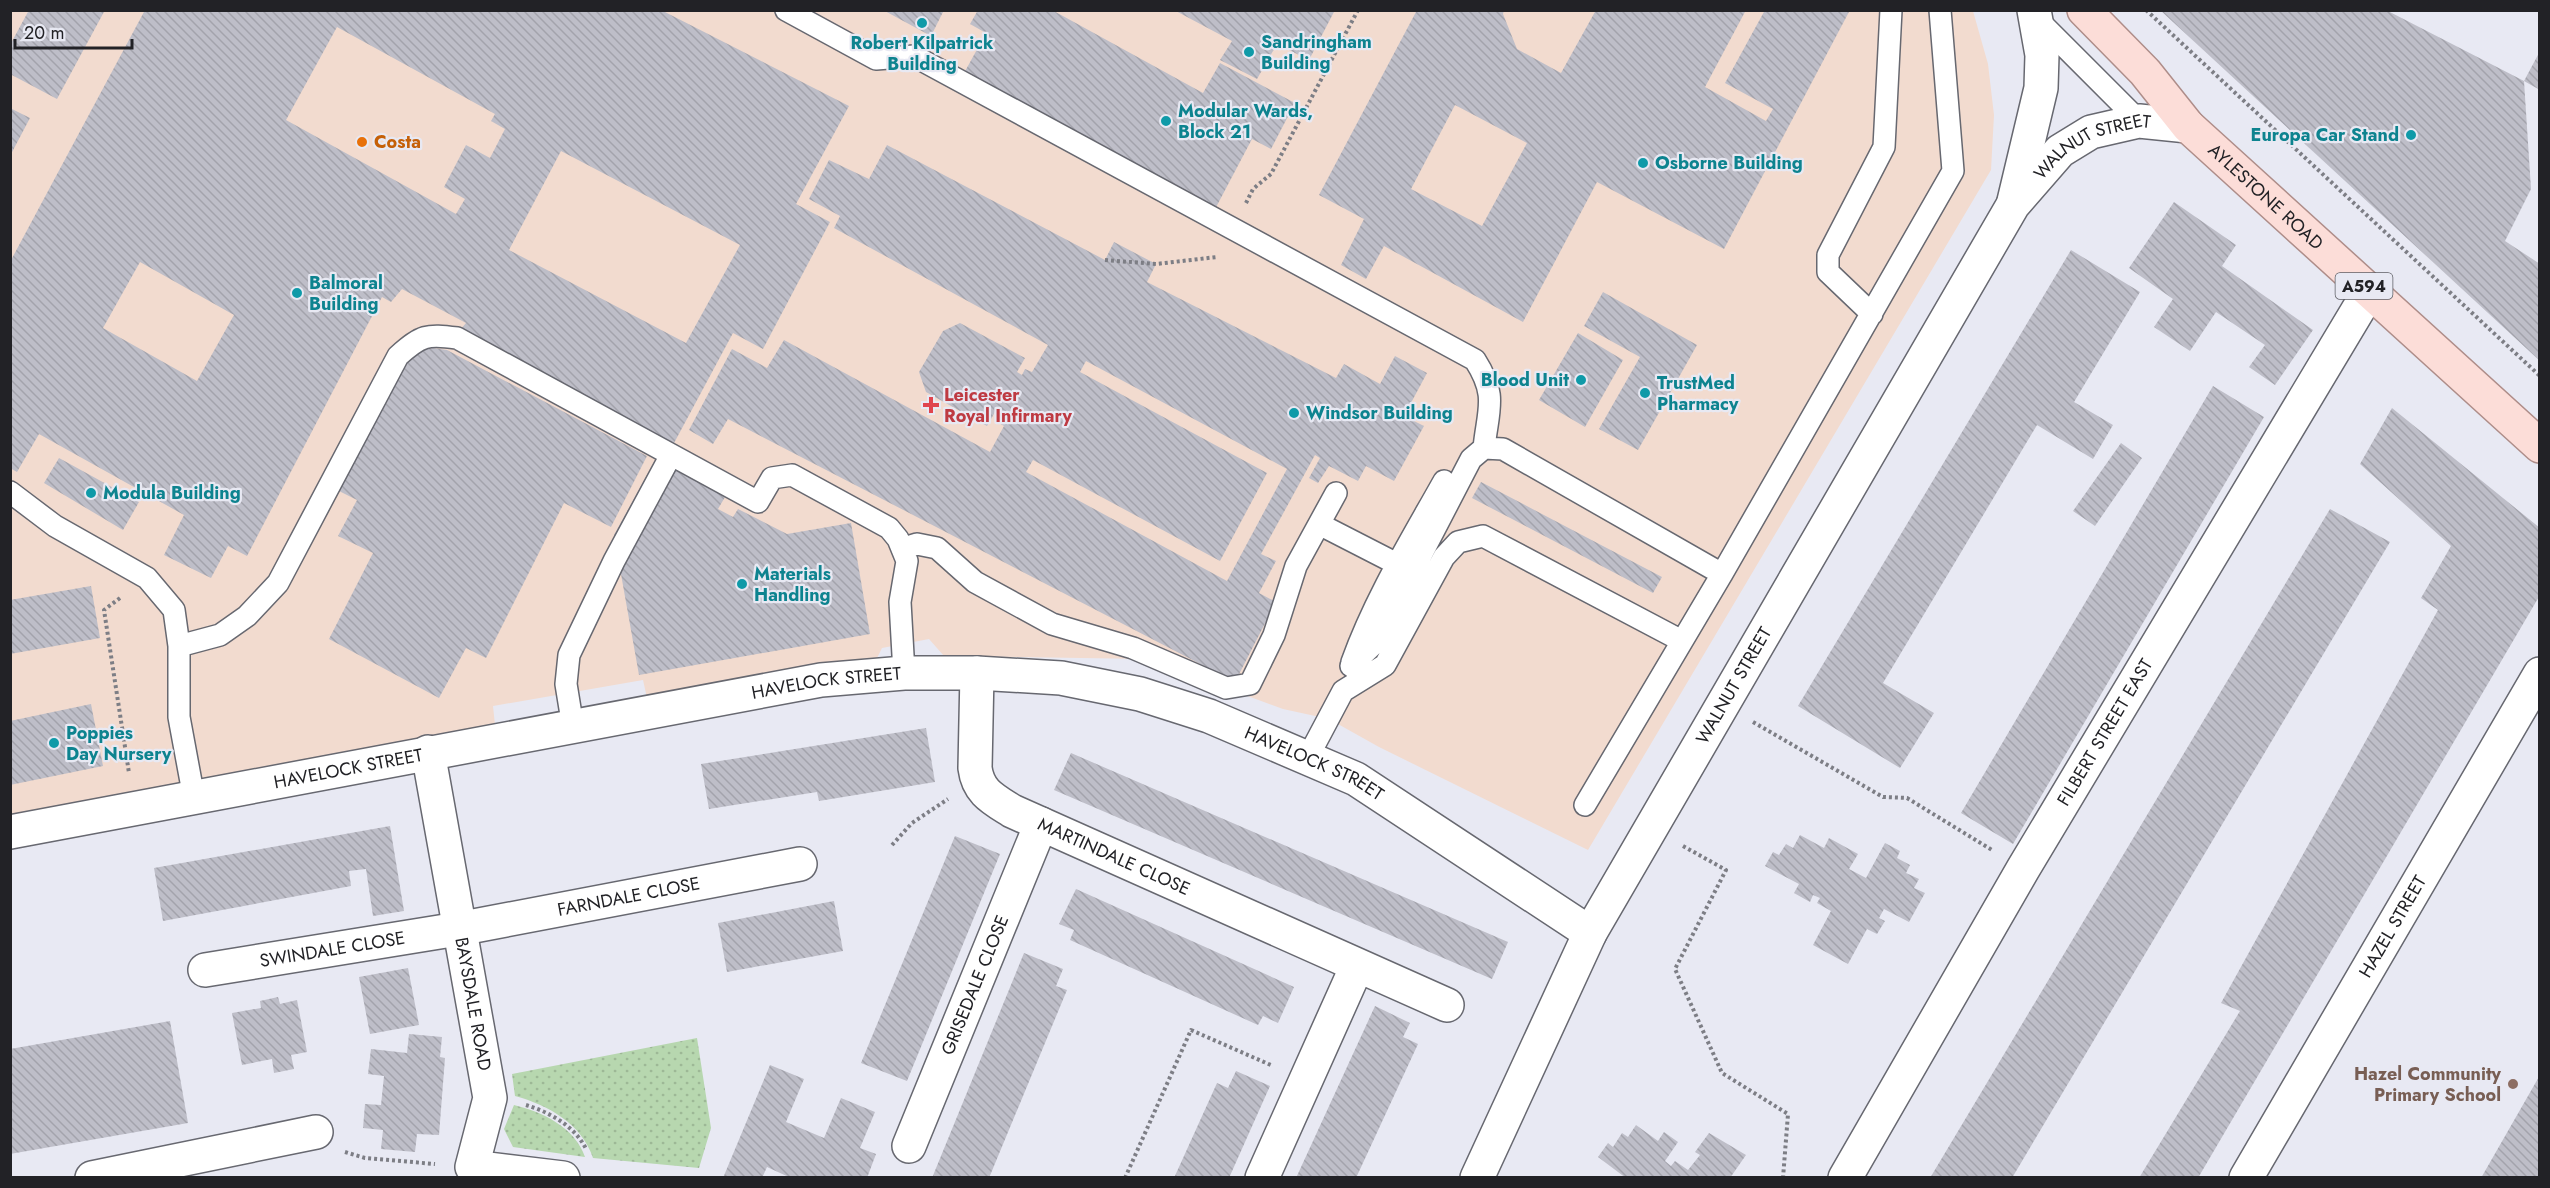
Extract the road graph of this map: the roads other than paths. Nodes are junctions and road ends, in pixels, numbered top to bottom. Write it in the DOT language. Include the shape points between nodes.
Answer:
graph roads {
  1 [pos="786,10"];
  2 [pos="1891,10"];
  3 [pos="1940,10"];
  4 [pos="2084,10"];
  5 [pos="2035,14"];
  6 [pos="2139,121"];
  7 [pos="2188,126"];
  8 [pos="2013,205"];
  9 [pos="2370,290"];
  10 [pos="1872,314"];
  11 [pos="1488,414"];
  12 [pos="2540,446"];
  13 [pos="1484,448"];
  14 [pos="671,455"];
  15 [pos="10,492"];
  16 [pos="1336,494"];
  17 [pos="1319,524"];
  18 [pos="904,548"];
  19 [pos="1397,564"];
  20 [pos="1722,574"];
  21 [pos="1682,642"];
  22 [pos="179,646"];
  23 [pos="1351,666"];
  24 [pos="904,673"];
  25 [pos="977,673"];
  26 [pos="2540,674"];
  27 [pos="1344,691"];
  28 [pos="573,727"];
  29 [pos="428,752"];
  30 [pos="1308,757"];
  31 [pos="194,798"];
  32 [pos="1585,805"];
  33 [pos="1041,824"];
  34 [pos="10,832"];
  35 [pos="800,864"];
  36 [pos="458,929"];
  37 [pos="1590,933"];
  38 [pos="1357,966"];
  39 [pos="205,970"];
  40 [pos="1448,1005"];
  41 [pos="316,1132"];
  42 [pos="909,1146"];
  43 [pos="92,1178"];
  44 [pos="563,1178"];
  45 [pos="1262,1178"];
  46 [pos="1477,1178"];
  47 [pos="1845,1178"];
  48 [pos="2246,1178"];
  1 -- 11 [label="lane" via="876,59 914,56 1475,360 1491,395"];
  2 -- 10 [label="lane" via="1884,147 1828,255 1828,272"];
  3 -- 10 [label="lane" via="1953,171"];
  4 -- 7 [label="main road, AYLESTONE ROAD / A594" via="2145,72"];
  5 -- 6 [label="lane"];
  5 -- 8 [label="street, WALNUT STREET" via="2042,55 2042,88"];
  6 -- 7 [label="street, WALNUT STREET"];
  6 -- 8 [label="street, WALNUT STREET" via="2091,132 2060,151"];
  7 -- 9 [label="main road, AYLESTONE ROAD / A594"];
  8 -- 37 [label="street, WALNUT STREET"];
  9 -- 12 [label="main road, AYLESTONE ROAD / A594"];
  9 -- 47 [label="street, FILBERT STREET EAST" via="2023,869"];
  10 -- 20 [label="lane"];
  11 -- 13 [label="lane"];
  11 -- 19 [label="lane"];
  13 -- 20 [label="lane" via="1503,449"];
  13 -- 23 [label="lane" via="1471,459 1376,642"];
  14 -- 18 [label="lane" via="758,502 772,478 792,475 889,528"];
  14 -- 22 [label="lane" via="457,338 431,334 416,339 398,356 278,584 247,616 220,635"];
  14 -- 28 [label="lane" via="569,655 566,684"];
  15 -- 22 [label="lane" via="55,526 147,578 174,610"];
  16 -- 17 [label="lane"];
  17 -- 18 [label="lane" via="1296,566 1274,635 1250,684 1226,688 1133,648 1052,624 975,582 937,548 916,544"];
  17 -- 19 [label="lane"];
  18 -- 24 [label="lane" via="907,561 900,602"];
  19 -- 23 [label="lane"];
  20 -- 21 [label="lane"];
  21 -- 27 [label="lane" via="1483,536 1470,537 1458,542 1444,557 1385,666"];
  21 -- 32 [label="lane"];
  22 -- 31 [label="lane" via="179,717"];
  23 -- 27 [label="lane"];
  24 -- 25 [label="street, HAVELOCK STREET"];
  24 -- 28 [label="street, HAVELOCK STREET" via="821,680"];
  25 -- 30 [label="street, HAVELOCK STREET" via="1061,678 1140,694 1209,716"];
  25 -- 33 [label="street, MARTINDALE CLOSE" via="977,782 985,794"];
  26 -- 48 [label="street, HAZEL STREET"];
  27 -- 30 [label="lane"];
  28 -- 29 [label="street, HAVELOCK STREET"];
  29 -- 31 [label="street, HAVELOCK STREET"];
  29 -- 36 [label="street, BAYSDALE ROAD"];
  30 -- 37 [label="street, HAVELOCK STREET" via="1356,779"];
  31 -- 34 [label="street, HAVELOCK STREET"];
  33 -- 38 [label="street, MARTINDALE CLOSE"];
  33 -- 42 [label="street, GRISEDALE CLOSE"];
  35 -- 36 [label="street, FARNDALE CLOSE"];
  36 -- 39 [label="street, SWINDALE CLOSE"];
  36 -- 44 [label="street, BAYSDALE ROAD" via="490,1098 472,1167"];
  37 -- 46 [label="street, WALNUT STREET"];
  38 -- 40 [label="street, MARTINDALE CLOSE"];
  38 -- 45 [label="street"];
  41 -- 43 [label="street"];
}
